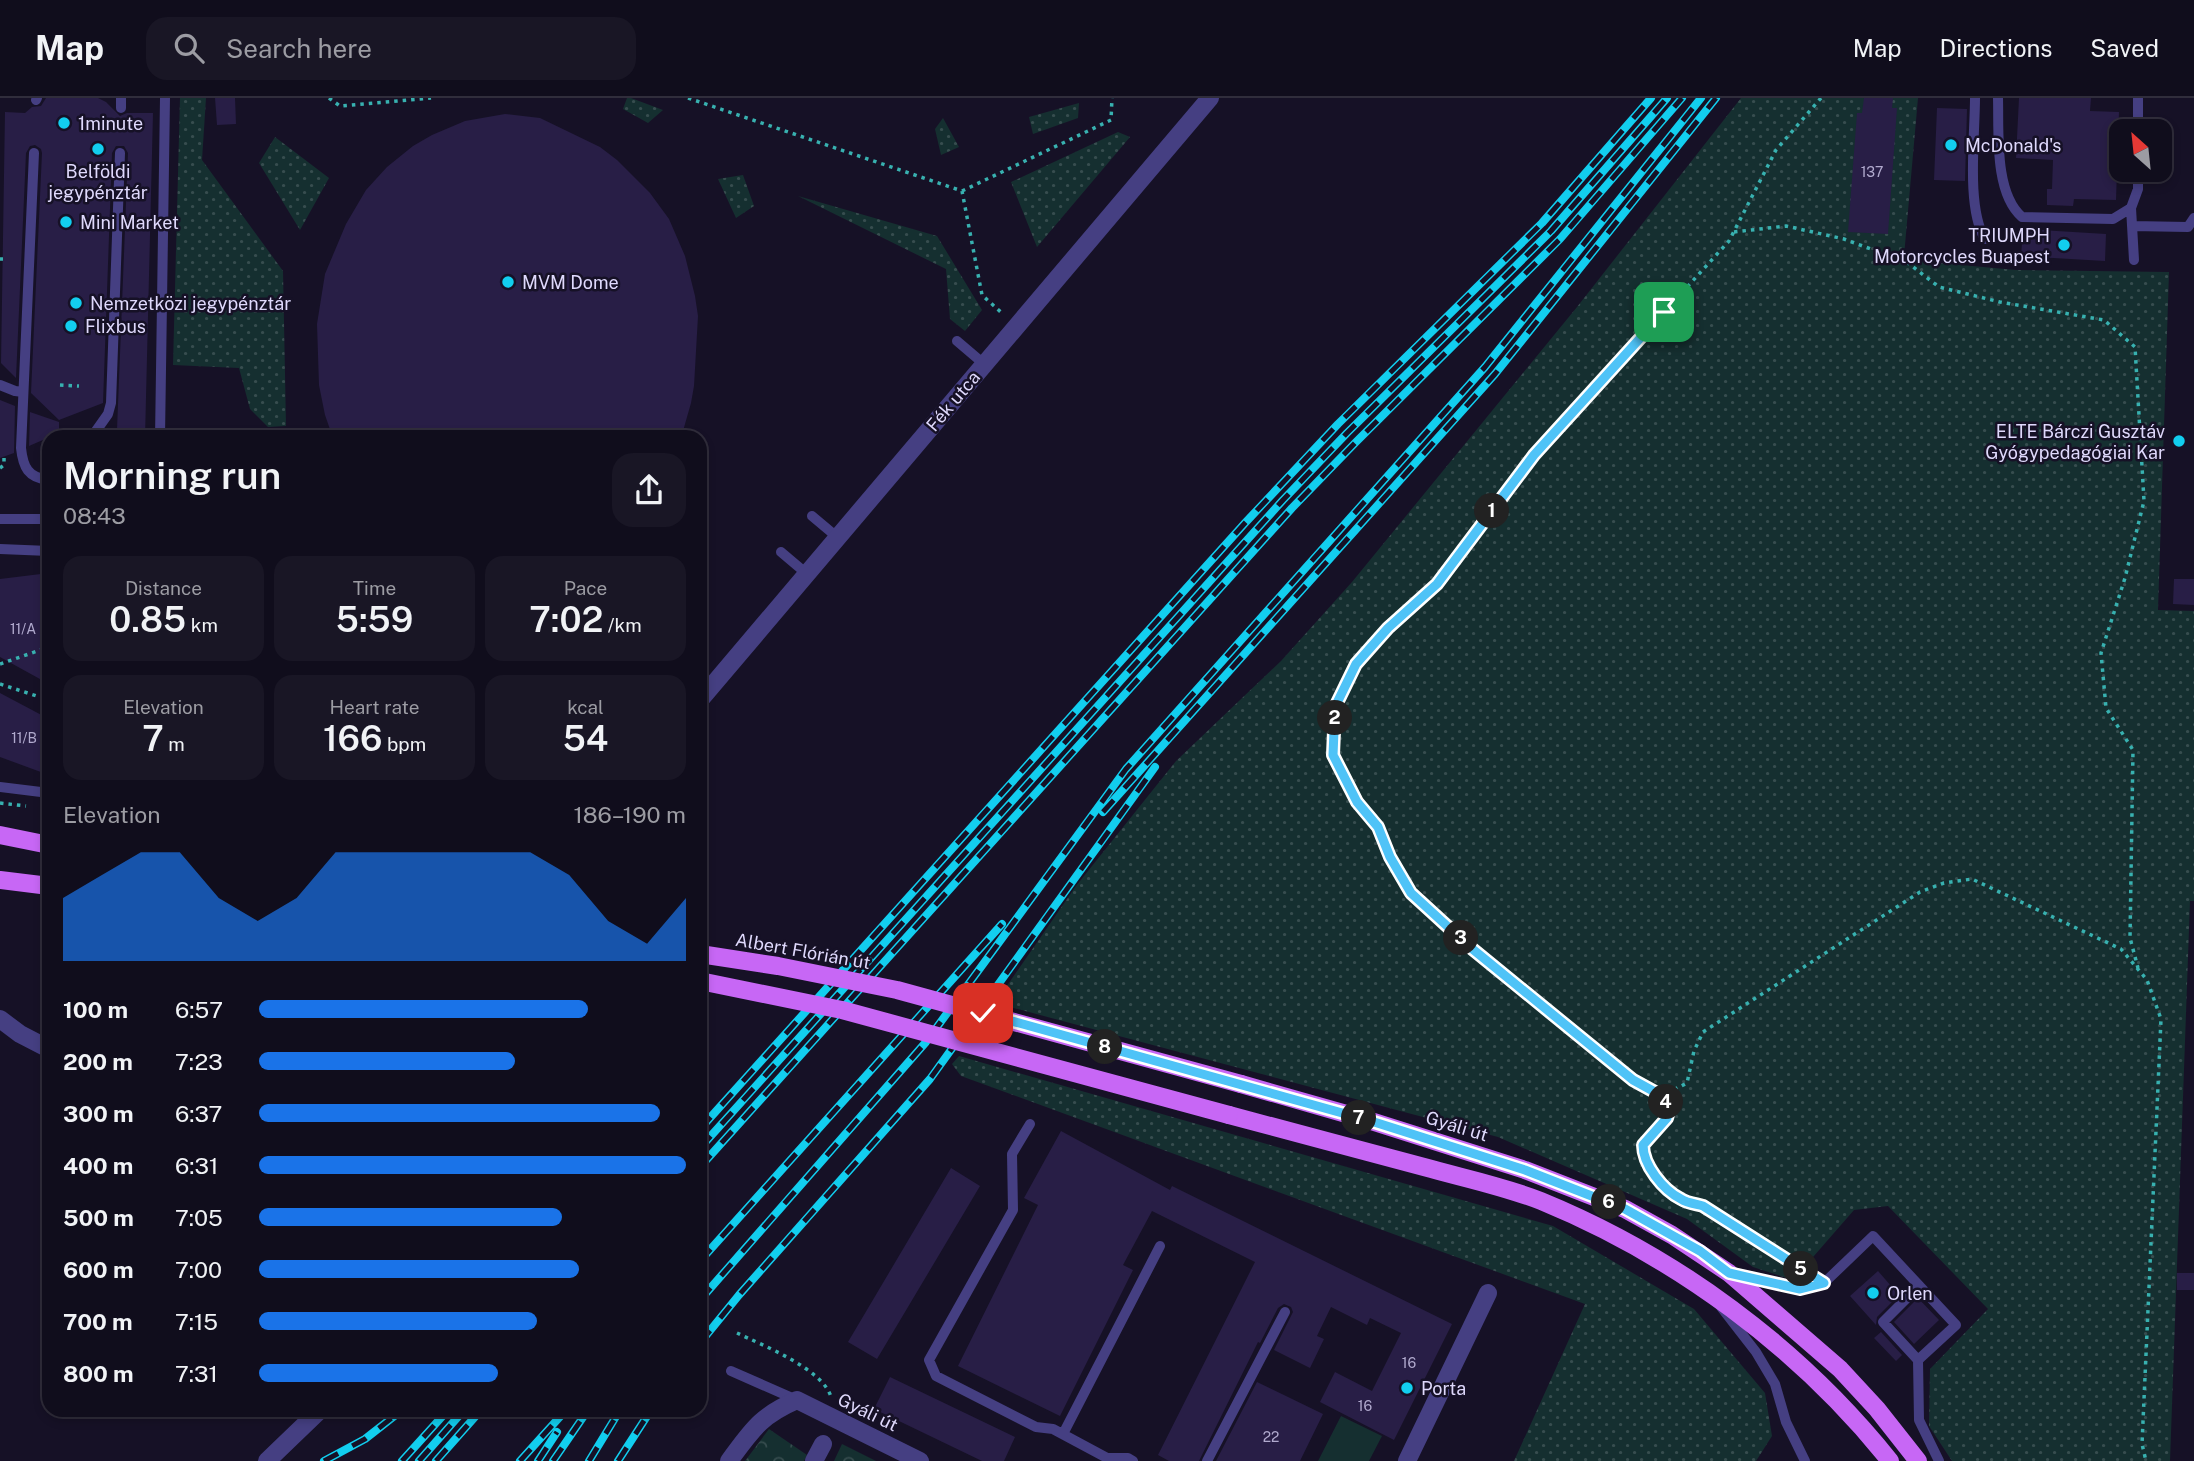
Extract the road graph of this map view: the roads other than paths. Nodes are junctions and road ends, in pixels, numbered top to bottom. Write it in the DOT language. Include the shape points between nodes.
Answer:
graph roads {
  1 [pos="165,98"];
  2 [pos="1975,98"];
  3 [pos="1998,98"];
  4 [pos="2138,98"];
  5 [pos="1207,100"];
  6 [pos="2138,119"];
  7 [pos="34,153"];
  8 [pos="120,153"];
  9 [pos="2138,182"];
  10 [pos="2131,208"];
  11 [pos="2194,218"];
  12 [pos="2132,226"];
  13 [pos="1985,239"];
  14 [pos="2134,260"];
  15 [pos="957,341"];
  16 [pos="984,364"];
  17 [pos="0,385"];
  18 [pos="23,392"];
  19 [pos="97,430"];
  20 [pos="160,430"];
  21 [pos="42,479"];
  22 [pos="812,516"];
  23 [pos="0,519"];
  24 [pos="42,519"];
  25 [pos="837,537"];
  26 [pos="0,549"];
  27 [pos="42,551"];
  28 [pos="781,552"];
  29 [pos="807,574"];
  30 [pos="707,692"];
  31 [pos="0,787"];
  32 [pos="42,792"];
  33 [pos="0,835"];
  34 [pos="42,844"];
  35 [pos="0,880"];
  36 [pos="42,885"];
  37 [pos="707,955"];
  38 [pos="707,982"];
  39 [pos="897,990"];
  40 [pos="0,1020"];
  41 [pos="42,1045"];
  42 [pos="1030,1124"];
  43 [pos="1160,1246"];
  44 [pos="1729,1273"];
  45 [pos="1919,1286"];
  46 [pos="1488,1293"];
  47 [pos="1716,1299"];
  48 [pos="1285,1312"];
  49 [pos="1918,1360"];
  50 [pos="731,1371"];
  51 [pos="797,1400"];
  52 [pos="313,1417"];
  53 [pos="1063,1434"];
  54 [pos="823,1444"];
  55 [pos="267,1461"];
  56 [pos="729,1461"];
  57 [pos="814,1461"];
  58 [pos="920,1461"];
  59 [pos="1133,1461"];
  60 [pos="1207,1461"];
  61 [pos="1407,1461"];
  62 [pos="1805,1461"];
  63 [pos="1890,1461"];
  64 [pos="1918,1461"];
  65 [pos="1939,1461"];
  1 -- 20 [label="lane"];
  2 -- 13 [label="lane" via="1974,207"];
  3 -- 10 [label="lane" via="1999,153 2012,209 2022,217 2113,219"];
  4 -- 6 [label="lane"];
  5 -- 16 [label="street, Fék utca"];
  7 -- 18 [label="lane"];
  8 -- 19 [label="lane" via="111,403"];
  9 -- 10 [label="lane"];
  10 -- 12 [label="lane"];
  11 -- 12 [label="lane" via="2188,227"];
  12 -- 14 [label="lane"];
  15 -- 16 [label="lane"];
  16 -- 25 [label="street, Fék utca"];
  17 -- 18 [label="lane"];
  18 -- 21 [label="lane" via="22,459 27,472"];
  22 -- 25 [label="lane"];
  23 -- 24 [label="lane"];
  25 -- 29 [label="street, Fék utca"];
  26 -- 27 [label="lane"];
  28 -- 29 [label="lane"];
  29 -- 30 [label="street, Fék utca"];
  31 -- 32 [label="lane"];
  33 -- 34 [label="main road"];
  35 -- 36 [label="main road"];
  37 -- 39 [label="main road, Albert Flórián út, bridge"];
  38 -- 47 [label="main road, bridge" via="815,1004 1539,1200 1642,1250"];
  39 -- 44 [label="main road, Gyáli út, bridge" via="1371,1121 1525,1170 1625,1209"];
  40 -- 41 [label="street"];
  42 -- 53 [label="lane" via="1012,1154 1013,1210 929,1360 936,1376 1036,1426"];
  43 -- 53 [label="lane"];
  44 -- 45 [label="lane" via="1800,1289 1824,1283 1873,1236"];
  44 -- 64 [label="main road, Gyáli út" via="1840,1369"];
  45 -- 49 [label="lane" via="1883,1322"];
  45 -- 49 [label="lane" via="1956,1325"];
  46 -- 61 [label="street"];
  47 -- 62 [label="lane" via="1775,1384 1786,1422"];
  47 -- 63 [label="main road" via="1819,1382"];
  48 -- 60 [label="lane"];
  49 -- 65 [label="lane" via="1919,1420"];
  50 -- 51 [label="lane"];
  51 -- 56 [label="street" via="758,1422"];
  51 -- 58 [label="street, Gyáli út"];
  52 -- 55 [label="street"];
  53 -- 59 [label="lane" via="1107,1458"];
  54 -- 57 [label="street"];
}
